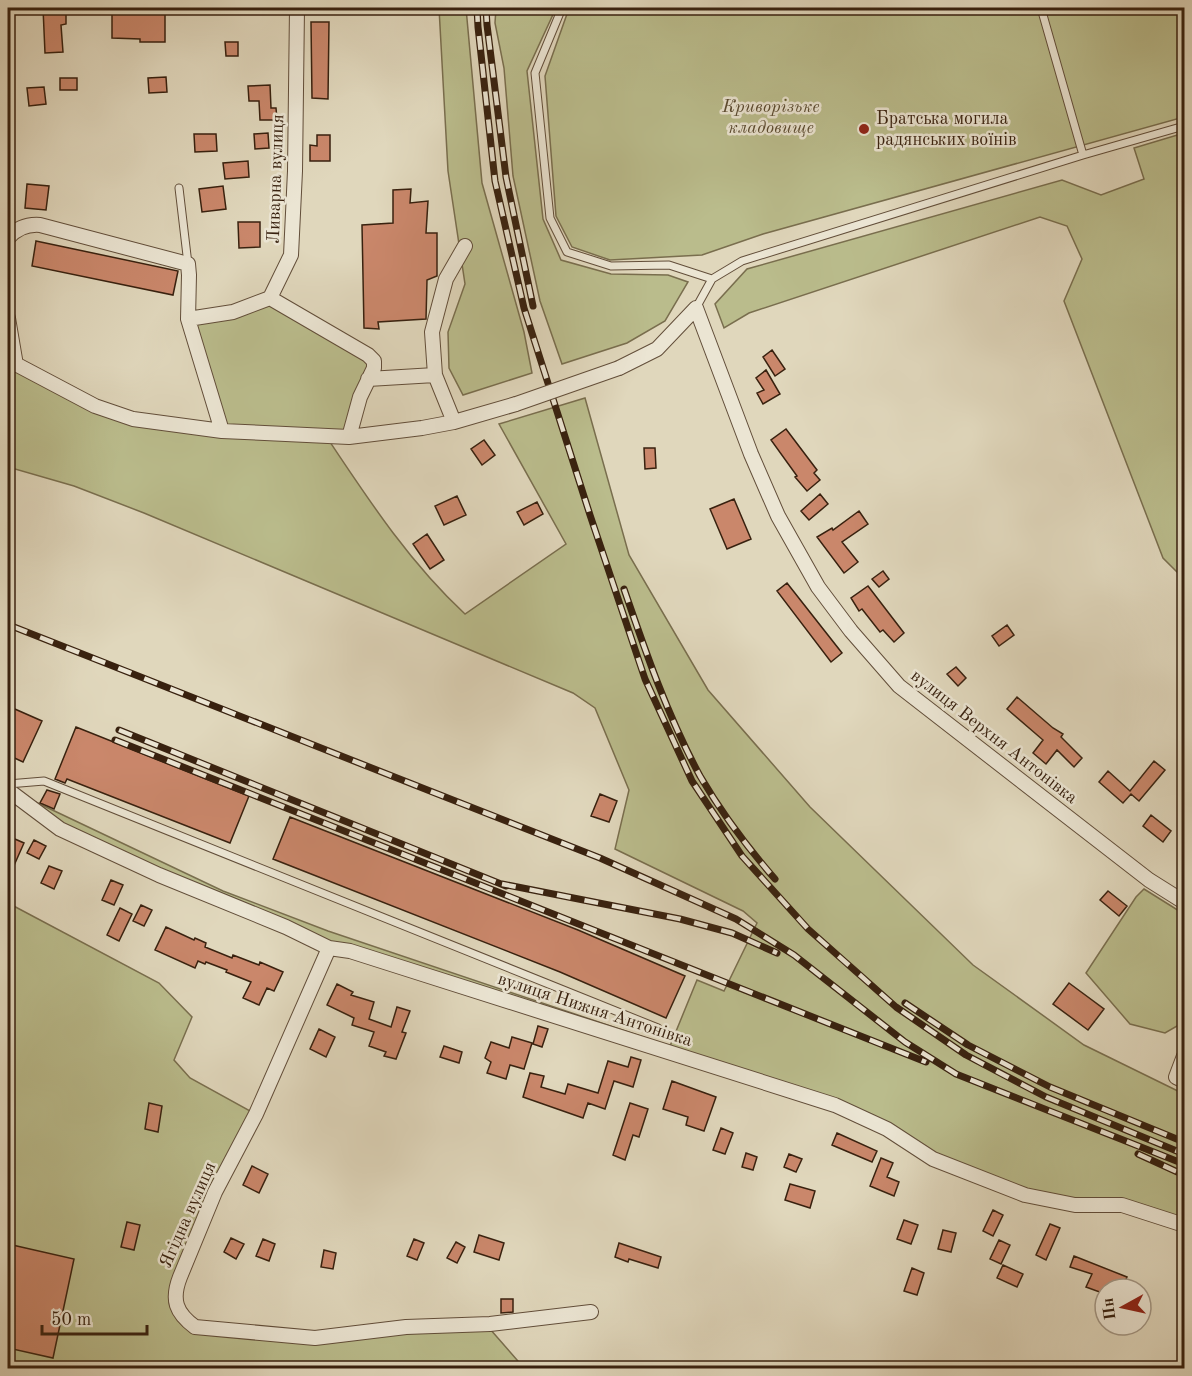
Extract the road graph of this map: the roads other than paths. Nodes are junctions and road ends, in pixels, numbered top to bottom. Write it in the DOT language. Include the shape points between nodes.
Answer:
graph roads {
  1 [pos="297,8"];
  2 [pos="562,8"];
  3 [pos="1041,8"];
  4 [pos="1185,126"];
  5 [pos="1083,154"];
  6 [pos="180,188"];
  7 [pos="8,238"];
  8 [pos="465,246"];
  9 [pos="188,264"];
  10 [pos="712,279"];
  11 [pos="270,298"];
  12 [pos="696,308"];
  13 [pos="8,318"];
  14 [pos="188,319"];
  15 [pos="12,362"];
  16 [pos="435,375"];
  17 [pos="368,379"];
  18 [pos="454,422"];
  19 [pos="222,431"];
  20 [pos="350,437"];
  21 [pos="8,784"];
  22 [pos="8,790"];
  23 [pos="1185,902"];
  24 [pos="328,948"];
  25 [pos="658,1028"];
  26 [pos="1185,1056"];
  27 [pos="1185,1081"];
  28 [pos="1185,1225"];
  29 [pos="591,1312"];
  1 -- 11 [label="street, Ливарна вулиця" via="291,255"];
  2 -- 10 [label="lane" via="536,73 550,218 567,252 611,266 669,265"];
  3 -- 5 [label="lane"];
  4 -- 5 [label="lane"];
  5 -- 10 [label="lane" via="742,261"];
  6 -- 9 [label="lane"];
  7 -- 9 [label="street" via="26,225 40,225"];
  8 -- 16 [label="street" via="446,279 432,332"];
  9 -- 14 [label="street"];
  10 -- 12 [label="lane"];
  11 -- 14 [label="street" via="233,312"];
  11 -- 17 [label="street" via="368,355 374,361"];
  12 -- 18 [label="street, bridge" via="657,349 619,368"];
  12 -- 23 [label="street, вулиця Верхня Антонівка" via="778,516 818,587 851,631 899,686 1149,880"];
  13 -- 15 [label="street"];
  14 -- 19 [label="street"];
  15 -- 19 [label="street" via="95,406 133,419"];
  16 -- 17 [label="street"];
  16 -- 18 [label="street"];
  17 -- 20 [label="street"];
  18 -- 20 [label="street"];
  19 -- 20 [label="street"];
  21 -- 25 [label="lane" via="44,781"];
  22 -- 24 [label="street, вулиця Нижня Антонівка" via="60,828"];
  24 -- 28 [label="street, вулиця Нижня Антонівка" via="394,964 835,1106 887,1130 933,1159 1025,1194 1075,1204 1122,1205"];
  24 -- 29 [label="street, Ягідна вулиця" via="180,1277 176,1298 180,1317 195,1327 315,1338"];
  26 -- 27 [label="street" via="1176,1077"];
}
